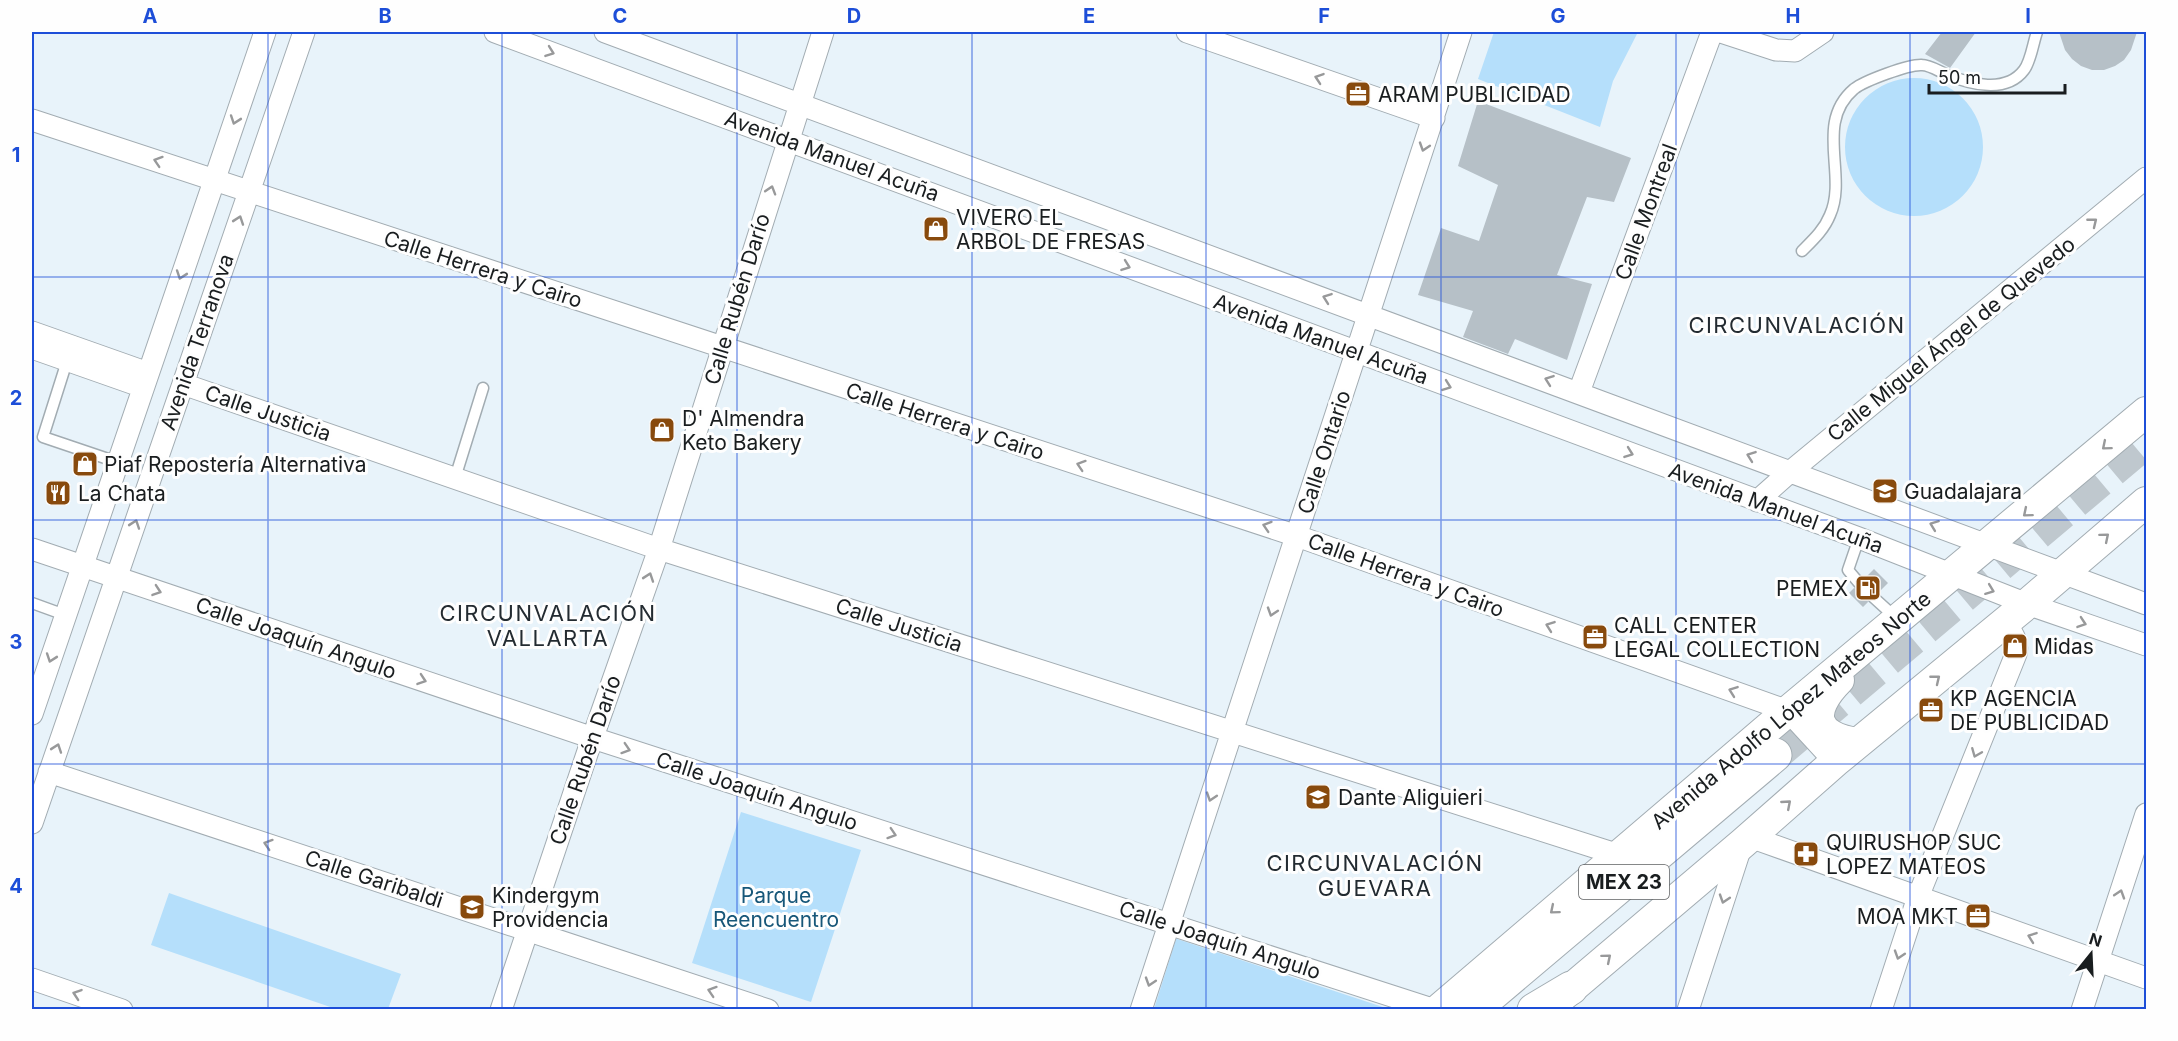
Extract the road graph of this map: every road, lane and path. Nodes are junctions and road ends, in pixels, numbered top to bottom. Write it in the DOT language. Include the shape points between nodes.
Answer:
graph roads {
  1 [pos="265,32"];
  2 [pos="303,32"];
  3 [pos="495,32"];
  4 [pos="605,32"];
  5 [pos="823,32"];
  6 [pos="1187,32"];
  7 [pos="1461,32"];
  8 [pos="1712,32"];
  9 [pos="1721,32"];
  10 [pos="1822,32"];
  11 [pos="2037,32"];
  12 [pos="800,102"];
  13 [pos="1434,118"];
  14 [pos="32,120"];
  15 [pos="787,139"];
  16 [pos="2146,178"];
  17 [pos="214,180"];
  18 [pos="249,191"];
  19 [pos="1802,251"];
  20 [pos="1370,314"];
  21 [pos="32,332"];
  22 [pos="32,348"];
  23 [pos="722,348"];
  24 [pos="1357,352"];
  25 [pos="70,354"];
  26 [pos="146,380"];
  27 [pos="183,384"];
  28 [pos="483,388"];
  29 [pos="1579,392"];
  30 [pos="2146,413"];
  31 [pos="117,462"];
  32 [pos="1791,471"];
  33 [pos="455,478"];
  34 [pos="1757,501"];
  35 [pos="2146,502"];
  36 [pos="1296,536"];
  37 [pos="1859,538"];
  38 [pos="1989,545"];
  39 [pos="32,549"];
  40 [pos="659,549"];
  41 [pos="32,563"];
  42 [pos="80,572"];
  43 [pos="2064,573"];
  44 [pos="1953,575"];
  45 [pos="1859,583"];
  46 [pos="114,584"];
  47 [pos="1873,597"];
  48 [pos="32,603"];
  49 [pos="2146,604"];
  50 [pos="2016,613"];
  51 [pos="66,615"];
  52 [pos="1898,620"];
  53 [pos="2146,645"];
  54 [pos="1856,656"];
  55 [pos="1788,711"];
  56 [pos="32,714"];
  57 [pos="1232,732"];
  58 [pos="592,738"];
  59 [pos="1858,743"];
  60 [pos="1835,762"];
  61 [pos="49,772"];
  62 [pos="2146,814"];
  63 [pos="32,823"];
  64 [pos="1746,840"];
  65 [pos="1619,855"];
  66 [pos="1918,897"];
  67 [pos="1169,924"];
  68 [pos="527,930"];
  69 [pos="2098,961"];
  70 [pos="2146,978"];
  71 [pos="32,979"];
  72 [pos="1571,988"];
  73 [pos="122,1010"];
  74 [pos="501,1010"];
  75 [pos="768,1010"];
  76 [pos="1141,1010"];
  77 [pos="1436,1010"];
  78 [pos="1473,1010"];
  79 [pos="1503,1010"];
  80 [pos="1534,1010"];
  81 [pos="1546,1010"];
  82 [pos="1688,1010"];
  83 [pos="1881,1010"];
  84 [pos="2082,1010"];
  1 -- 17 [label="street, Avenida Terranova, one-way"];
  2 -- 18 [label="street, Avenida Terranova"];
  3 -- 15 [label="street, Avenida Manuel Acuña, one-way"];
  4 -- 12 [label="street, Avenida Manuel Acuña"];
  5 -- 12 [label="street, Calle Rubén Darío"];
  13 -- 6 [label="street, one-way"];
  7 -- 13 [label="street, Calle Ontario"];
  8 -- 29 [label="street, Calle Montreal"];
  9 -- 10 [label="street" via="1776,50 1796,51"];
  11 -- 19 [label="lane" via="2024,70 2009,83 1989,86 1950,76 1924,64 1902,68 1854,88 1838,108 1834,124 1835,193 1831,213 1822,231"];
  12 -- 15 [label="street, Calle Rubén Darío"];
  20 -- 12 [label="street, Avenida Manuel Acuña, one-way"];
  13 -- 20 [label="street, Calle Ontario, one-way"];
  17 -- 14 [label="street, Calle Herrera y Cairo, one-way"];
  23 -- 15 [label="street, Calle Rubén Darío, one-way"];
  15 -- 24 [label="street, Avenida Manuel Acuña, one-way"];
  32 -- 16 [label="street, Calle Miguel Ángel de Quevedo, one-way"];
  17 -- 18 [label="street, Calle Herrera y Cairo"];
  17 -- 26 [label="street, Avenida Terranova, one-way"];
  18 -- 23 [label="street, Calle Herrera y Cairo"];
  27 -- 18 [label="street, Avenida Terranova, one-way"];
  20 -- 24 [label="street, Calle Ontario"];
  29 -- 20 [label="street, Avenida Manuel Acuña, one-way"];
  21 -- 25 [label="street"];
  22 -- 25 [label="street"];
  36 -- 23 [label="street, Calle Herrera y Cairo, one-way"];
  23 -- 40 [label="street, Calle Rubén Darío"];
  24 -- 34 [label="street, Avenida Manuel Acuña, one-way"];
  24 -- 36 [label="street, Calle Ontario"];
  25 -- 26 [label="street"];
  25 -- 31 [label="lane" via="43,437"];
  26 -- 31 [label="street, Avenida Terranova"];
  27 -- 33 [label="street, Calle Justicia"];
  46 -- 27 [label="street, Avenida Terranova, one-way"];
  28 -- 33 [label="lane"];
  32 -- 29 [label="street, Avenida Manuel Acuña, one-way"];
  30 -- 38 [label="main road, Avenida Adolfo López Mateos Norte, one-way"];
  31 -- 42 [label="street, Avenida Terranova"];
  32 -- 34 [label="street, Calle Miguel Ángel de Quevedo"];
  38 -- 32 [label="street, Avenida Manuel Acuña, one-way"];
  33 -- 40 [label="street, Calle Justicia"];
  34 -- 37 [label="street, Avenida Manuel Acuña"];
  43 -- 35 [label="main road, one-way"];
  55 -- 36 [label="street, Calle Herrera y Cairo, one-way"];
  36 -- 57 [label="street, Calle Ontario, one-way"];
  37 -- 44 [label="street, Avenida Manuel Acuña"];
  37 -- 45 [label="lane" via="1848,570"];
  38 -- 43 [label="street, Avenida Manuel Acuña"];
  38 -- 44 [label="main road, Avenida Adolfo López Mateos Norte"];
  39 -- 42 [label="street"];
  40 -- 57 [label="street, Calle Justicia"];
  58 -- 40 [label="street, Calle Rubén Darío, one-way"];
  41 -- 42 [label="street"];
  42 -- 46 [label="street, Calle Joaquín Angulo"];
  42 -- 51 [label="street, Avenida Terranova"];
  43 -- 49 [label="street, Avenida Manuel Acuña"];
  43 -- 50 [label="main road"];
  44 -- 50 [label="street, Avenida Manuel Acuña, one-way"];
  44 -- 52 [label="main road, Avenida Adolfo López Mateos Norte"];
  46 -- 58 [label="street, Calle Joaquín Angulo, one-way"];
  61 -- 46 [label="street, Avenida Terranova, one-way"];
  47 -- 52 [label="lane"];
  48 -- 51 [label="lane"];
  50 -- 53 [label="street, Avenida Manuel Acuña, one-way"];
  59 -- 50 [label="main road, one-way"];
  50 -- 66 [label="street, one-way" via="2016,654"];
  51 -- 56 [label="street, Avenida Terranova, one-way"];
  52 -- 54 [label="main road, Avenida Adolfo López Mateos Norte"];
  54 -- 55 [label="main road, Avenida Adolfo López Mateos Norte"];
  54 -- 59 [label="main road" via="1821,702 1818,716 1832,737"];
  55 -- 60 [label="street, Calle Herrera y Cairo"];
  55 -- 65 [label="main road, Avenida Adolfo López Mateos Norte"];
  57 -- 65 [label="street, Calle Justicia"];
  57 -- 67 [label="street, Calle Ontario, one-way"];
  58 -- 67 [label="street, Calle Joaquín Angulo, one-way"];
  58 -- 68 [label="street, Calle Rubén Darío"];
  59 -- 60 [label="main road"];
  64 -- 60 [label="main road, one-way"];
  61 -- 63 [label="street, Avenida Terranova"];
  68 -- 61 [label="street, Calle Garibaldi, one-way"];
  69 -- 62 [label="street, one-way"];
  64 -- 66 [label="street"];
  72 -- 64 [label="main road, one-way"];
  64 -- 82 [label="street, one-way"];
  65 -- 77 [label="main road, Avenida Adolfo López Mateos Norte, one-way"];
  69 -- 66 [label="street, one-way"];
  66 -- 83 [label="street, one-way"];
  67 -- 76 [label="street, Calle Ontario, one-way"];
  67 -- 77 [label="street, Calle Joaquín Angulo"];
  68 -- 74 [label="street, Calle Rubén Darío"];
  75 -- 68 [label="street, Calle Garibaldi, one-way"];
  69 -- 70 [label="street"];
  69 -- 84 [label="street"];
  73 -- 71 [label="street, one-way"];
  72 -- 80 [label="main road"];
  72 -- 81 [label="main road"];
  78 -- 79 [label="main road, Avenida Adolfo López Mateos Norte / MEX 23" via="1780,762"];
}
